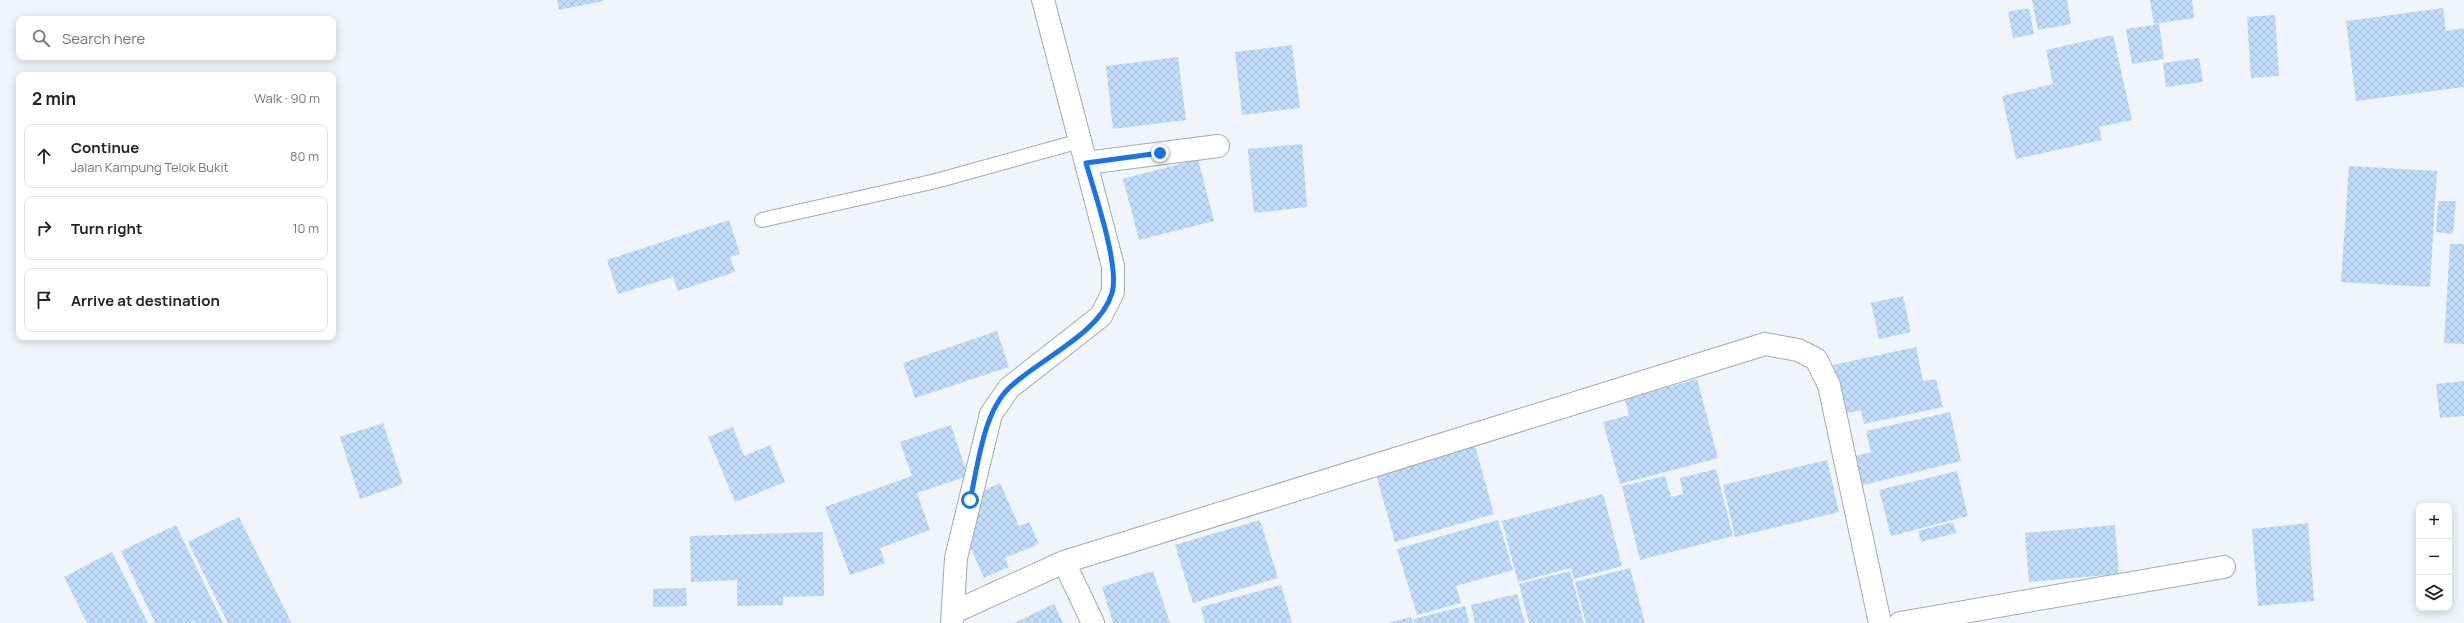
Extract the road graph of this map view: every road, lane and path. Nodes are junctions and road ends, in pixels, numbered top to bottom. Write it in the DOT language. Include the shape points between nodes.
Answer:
graph roads {
  1 [pos="1043,0"];
  2 [pos="1080,141"];
  3 [pos="1218,146"];
  4 [pos="1086,163"];
  5 [pos="762,220"];
  6 [pos="1064,562"];
  7 [pos="2224,567"];
  8 [pos="953,618"];
  9 [pos="1093,623"];
  10 [pos="1880,623"];
  11 [pos="1900,623"];
  1 -- 2 [label="street"];
  2 -- 4 [label="street"];
  2 -- 5 [label="lane" via="936,181"];
  3 -- 4 [label="street"];
  4 -- 8 [label="street" via="1113,266 1113,292 1101,316 1008,388 991,414 956,558"];
  6 -- 8 [label="street"];
  6 -- 9 [label="street"];
  6 -- 10 [label="street" via="1765,344 1798,350 1816,359 1829,385"];
  7 -- 11 [label="street"];
}
